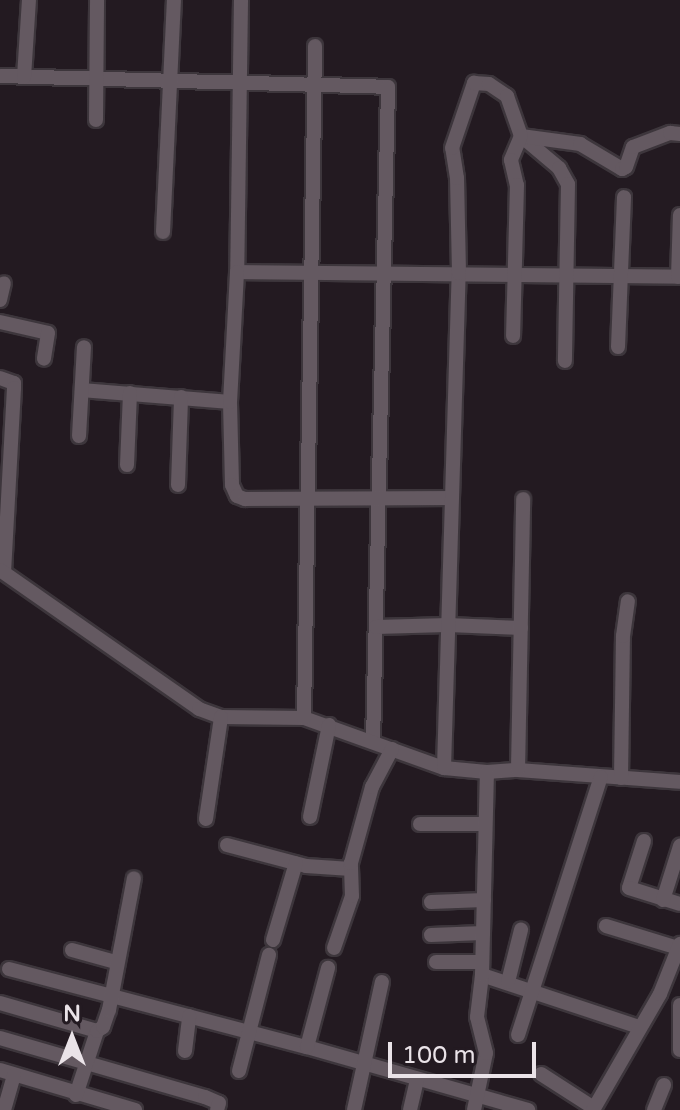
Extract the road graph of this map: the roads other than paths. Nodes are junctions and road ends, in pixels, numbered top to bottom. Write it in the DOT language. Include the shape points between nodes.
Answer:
graph roads {
  1 [pos="29,0"];
  2 [pos="97,0"];
  3 [pos="174,0"];
  4 [pos="241,0"];
  5 [pos="315,46"];
  6 [pos="0,76"];
  7 [pos="24,77"];
  8 [pos="97,80"];
  9 [pos="169,82"];
  10 [pos="241,83"];
  11 [pos="314,85"];
  12 [pos="96,120"];
  13 [pos="680,134"];
  14 [pos="521,136"];
  15 [pos="624,197"];
  16 [pos="680,215"];
  17 [pos="163,232"];
  18 [pos="237,272"];
  19 [pos="311,273"];
  20 [pos="459,273"];
  21 [pos="513,274"];
  22 [pos="384,275"];
  23 [pos="567,276"];
  24 [pos="622,277"];
  25 [pos="679,277"];
  26 [pos="4,283"];
  27 [pos="0,300"];
  28 [pos="0,322"];
  29 [pos="513,336"];
  30 [pos="84,347"];
  31 [pos="618,347"];
  32 [pos="44,359"];
  33 [pos="565,361"];
  34 [pos="0,378"];
  35 [pos="82,390"];
  36 [pos="130,393"];
  37 [pos="181,397"];
  38 [pos="230,402"];
  39 [pos="79,436"];
  40 [pos="127,465"];
  41 [pos="178,485"];
  42 [pos="452,498"];
  43 [pos="308,499"];
  44 [pos="379,499"];
  45 [pos="523,499"];
  46 [pos="2,571"];
  47 [pos="628,601"];
  48 [pos="448,625"];
  49 [pos="376,627"];
  50 [pos="521,628"];
  51 [pos="221,717"];
  52 [pos="304,718"];
  53 [pos="329,725"];
  54 [pos="373,742"];
  55 [pos="392,749"];
  56 [pos="444,768"];
  57 [pos="518,770"];
  58 [pos="487,772"];
  59 [pos="601,777"];
  60 [pos="621,778"];
  61 [pos="680,782"];
  62 [pos="310,817"];
  63 [pos="206,819"];
  64 [pos="420,824"];
  65 [pos="485,824"];
  66 [pos="644,841"];
  67 [pos="227,845"];
  68 [pos="680,846"];
  69 [pos="296,863"];
  70 [pos="351,869"];
  71 [pos="134,878"];
  72 [pos="484,900"];
  73 [pos="663,900"];
  74 [pos="431,902"];
  75 [pos="680,904"];
  76 [pos="606,926"];
  77 [pos="521,930"];
  78 [pos="483,933"];
  79 [pos="431,935"];
  80 [pos="679,946"];
  81 [pos="334,948"];
  82 [pos="72,950"];
  83 [pos="116,962"];
  84 [pos="436,962"];
  85 [pos="328,968"];
  86 [pos="482,968"];
  87 [pos="9,969"];
  88 [pos="673,980"];
  89 [pos="382,982"];
  90 [pos="508,982"];
  91 [pos="532,990"];
  92 [pos="112,995"];
  93 [pos="0,1003"];
  94 [pos="680,1005"];
  95 [pos="189,1016"];
  96 [pos="639,1027"];
  97 [pos="97,1031"];
  98 [pos="250,1033"];
  99 [pos="518,1035"];
  100 [pos="0,1038"];
  101 [pos="307,1047"];
  102 [pos="680,1050"];
  103 [pos="185,1051"];
  104 [pos="365,1063"];
  105 [pos="85,1064"];
  106 [pos="239,1071"];
  107 [pos="7,1073"];
  108 [pos="541,1074"];
  109 [pos="417,1079"];
  110 [pos="664,1085"];
  111 [pos="76,1095"];
  112 [pos="476,1103"];
  113 [pos="593,1109"];
  114 [pos="2,1110"];
  115 [pos="135,1110"];
  116 [pos="217,1110"];
  117 [pos="354,1110"];
  118 [pos="410,1110"];
  119 [pos="528,1110"];
  120 [pos="654,1110"];
  1 -- 7 [label="street"];
  2 -- 8 [label="street"];
  3 -- 9 [label="street"];
  4 -- 10 [label="street"];
  5 -- 11 [label="street"];
  6 -- 7 [label="street"];
  7 -- 8 [label="street"];
  8 -- 9 [label="street"];
  8 -- 12 [label="street"];
  9 -- 10 [label="street"];
  9 -- 17 [label="street"];
  10 -- 11 [label="street"];
  10 -- 18 [label="street"];
  11 -- 19 [label="street"];
  11 -- 22 [label="street" via="388,87"];
  13 -- 14 [label="street" via="633,147 622,169 580,144"];
  14 -- 20 [label="street" via="507,96 489,84 474,83 452,148"];
  14 -- 21 [label="street" via="511,160 517,185"];
  14 -- 23 [label="street" via="559,168 568,184"];
  15 -- 24 [label="street"];
  16 -- 25 [label="street"];
  18 -- 19 [label="street"];
  18 -- 38 [label="street"];
  19 -- 22 [label="street"];
  19 -- 43 [label="street"];
  20 -- 21 [label="street"];
  20 -- 22 [label="street"];
  20 -- 42 [label="street"];
  21 -- 23 [label="street"];
  21 -- 29 [label="street"];
  22 -- 44 [label="street"];
  23 -- 24 [label="street"];
  23 -- 33 [label="street"];
  24 -- 25 [label="street"];
  24 -- 31 [label="street"];
  26 -- 27 [label="street"];
  28 -- 32 [label="street" via="48,333"];
  30 -- 35 [label="street"];
  34 -- 46 [label="street" via="14,383"];
  35 -- 36 [label="street"];
  35 -- 39 [label="street"];
  36 -- 37 [label="street"];
  36 -- 40 [label="street"];
  37 -- 38 [label="street"];
  37 -- 41 [label="street"];
  38 -- 43 [label="street" via="232,485 237,496 281,502"];
  42 -- 44 [label="street"];
  42 -- 48 [label="street"];
  43 -- 44 [label="street"];
  43 -- 52 [label="street"];
  44 -- 49 [label="street"];
  45 -- 50 [label="street"];
  46 -- 51 [label="street" via="199,709"];
  47 -- 60 [label="street"];
  48 -- 49 [label="street"];
  48 -- 50 [label="street"];
  48 -- 56 [label="street"];
  49 -- 54 [label="street"];
  50 -- 57 [label="street"];
  51 -- 52 [label="street"];
  51 -- 63 [label="street"];
  52 -- 53 [label="street"];
  53 -- 54 [label="street"];
  53 -- 62 [label="street"];
  54 -- 55 [label="street"];
  55 -- 56 [label="street"];
  55 -- 70 [label="street" via="372,787"];
  56 -- 58 [label="street"];
  57 -- 58 [label="street"];
  57 -- 59 [label="street"];
  58 -- 65 [label="street"];
  59 -- 60 [label="street"];
  59 -- 91 [label="street"];
  60 -- 61 [label="street"];
  64 -- 65 [label="street"];
  65 -- 72 [label="street"];
  66 -- 73 [label="street" via="629,888"];
  67 -- 69 [label="street"];
  68 -- 73 [label="street"];
  69 -- 70 [label="street"];
  69 -- 98 [label="street"];
  70 -- 81 [label="street" via="352,896"];
  71 -- 83 [label="street"];
  72 -- 74 [label="street"];
  72 -- 78 [label="street"];
  73 -- 75 [label="street"];
  76 -- 80 [label="street"];
  77 -- 90 [label="street"];
  78 -- 79 [label="street"];
  78 -- 86 [label="street"];
  80 -- 88 [label="street"];
  82 -- 83 [label="street"];
  83 -- 92 [label="street"];
  84 -- 86 [label="street"];
  85 -- 101 [label="street"];
  86 -- 90 [label="street"];
  86 -- 112 [label="street" via="477,1017 486,1053"];
  87 -- 92 [label="street"];
  88 -- 96 [label="street"];
  89 -- 104 [label="street"];
  90 -- 91 [label="street"];
  91 -- 96 [label="street"];
  91 -- 99 [label="street"];
  92 -- 95 [label="street"];
  92 -- 97 [label="street"];
  93 -- 97 [label="street"];
  94 -- 102 [label="street"];
  95 -- 98 [label="street"];
  95 -- 103 [label="street"];
  96 -- 113 [label="street"];
  97 -- 105 [label="street"];
  98 -- 101 [label="street"];
  98 -- 106 [label="street"];
  100 -- 105 [label="street"];
  101 -- 104 [label="street"];
  104 -- 109 [label="street"];
  104 -- 117 [label="street"];
  105 -- 111 [label="street"];
  105 -- 116 [label="street" via="205,1097 219,1103"];
  107 -- 111 [label="street"];
  107 -- 114 [label="street"];
  108 -- 113 [label="street"];
  109 -- 112 [label="street"];
  109 -- 118 [label="street"];
  110 -- 120 [label="street"];
  111 -- 115 [label="street"];
  112 -- 119 [label="street"];
}
